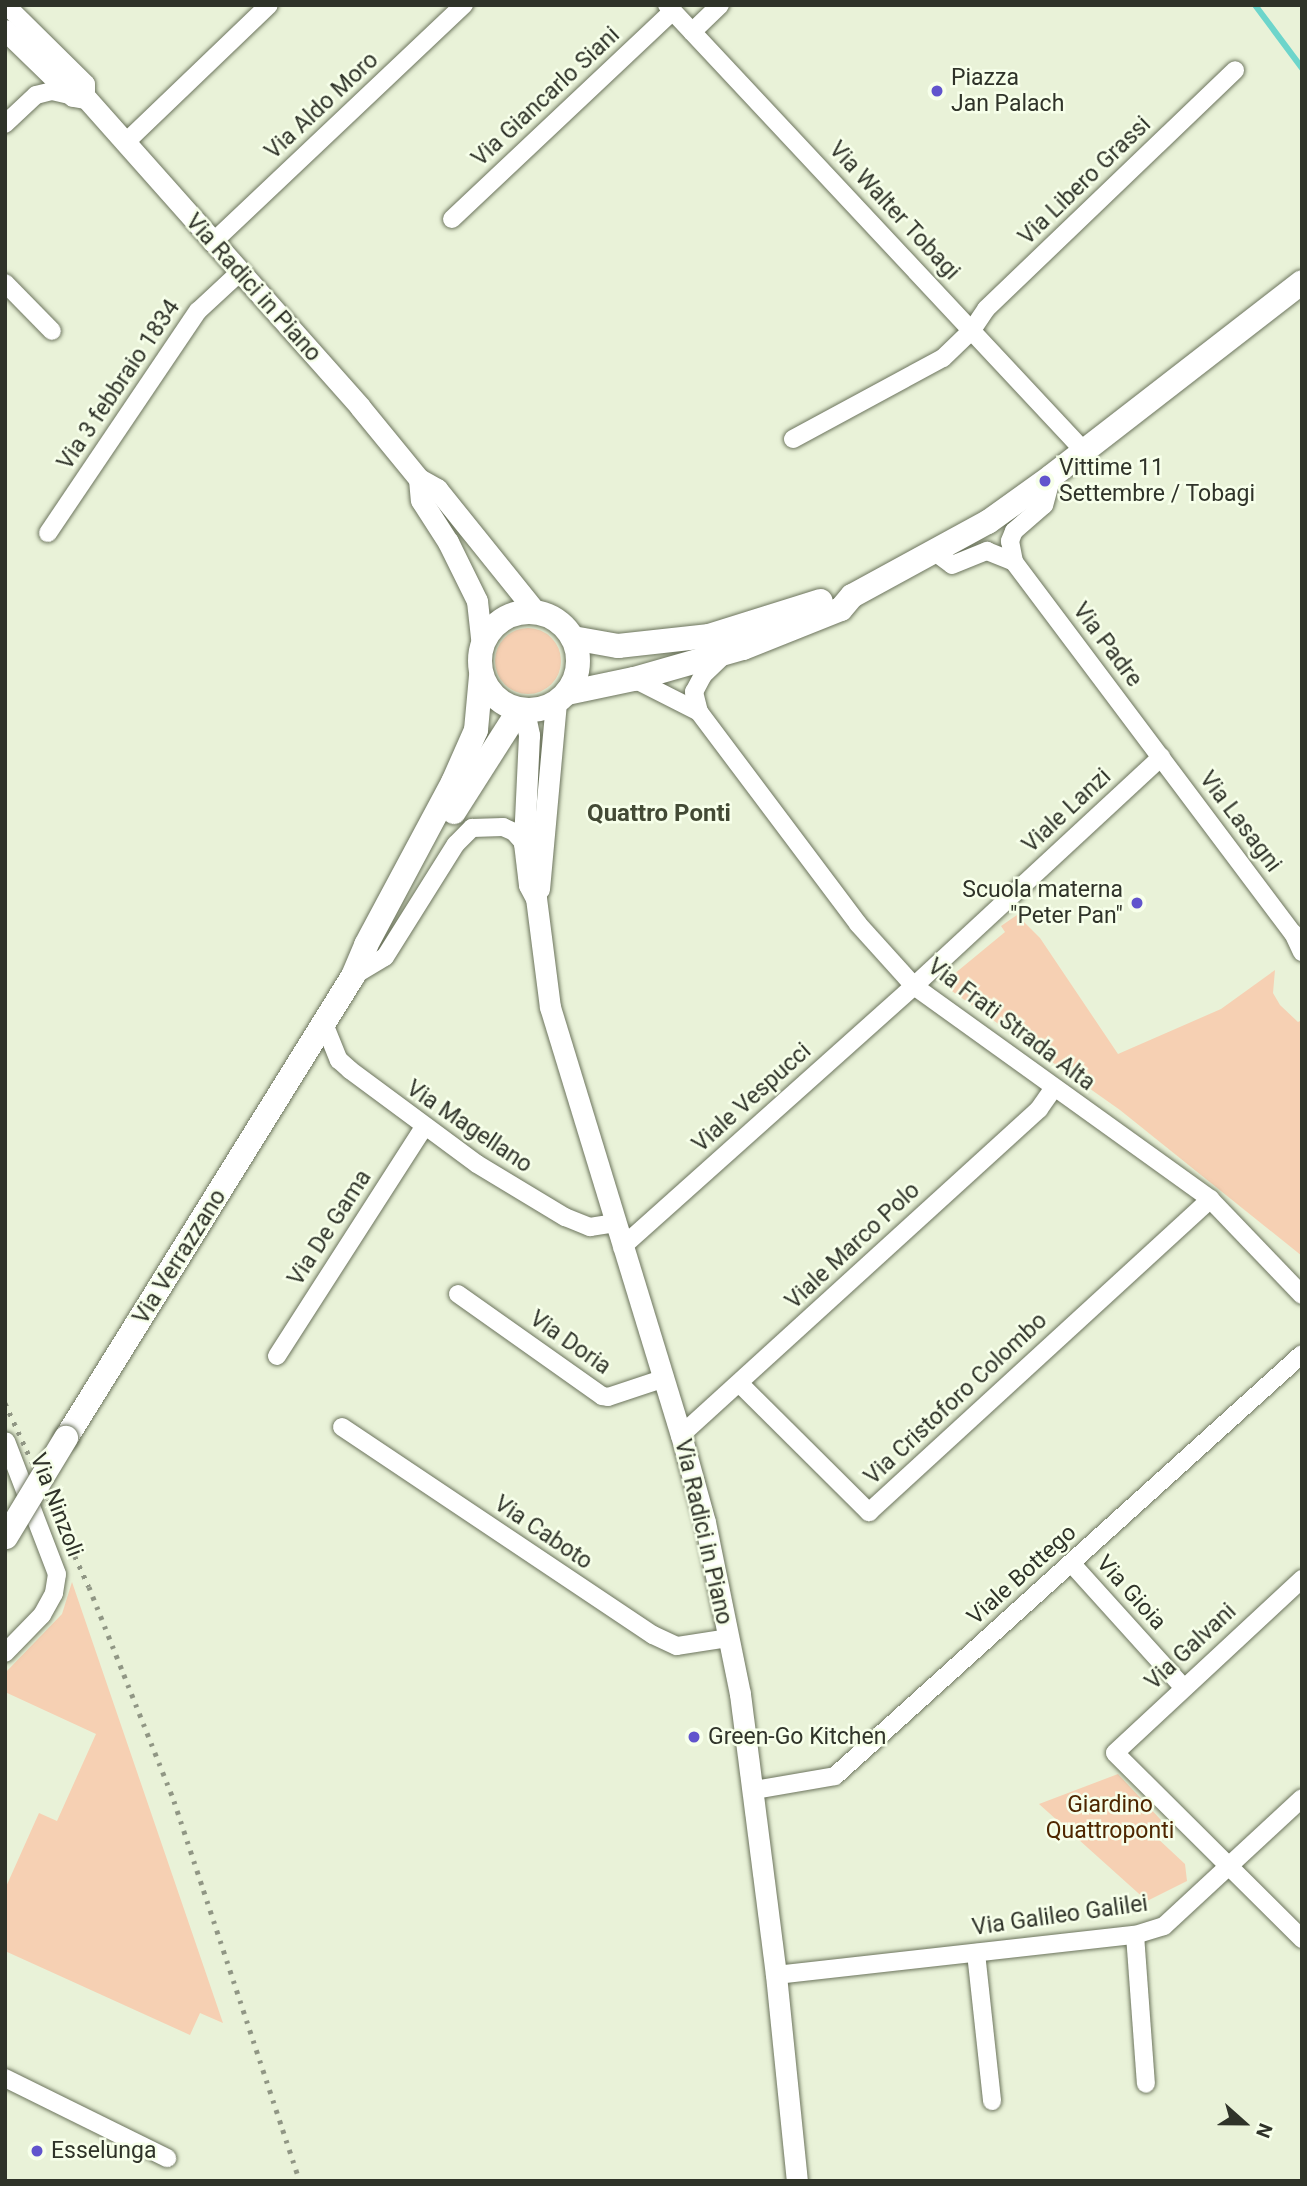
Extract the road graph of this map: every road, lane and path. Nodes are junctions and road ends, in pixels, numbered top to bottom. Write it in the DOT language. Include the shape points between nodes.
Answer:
graph roads {
  1 [pos="269,5"];
  2 [pos="720,5"];
  3 [pos="461,6"];
  4 [pos="670,8"];
  5 [pos="7,14"];
  6 [pos="692,32"];
  7 [pos="1235,70"];
  8 [pos="80,97"];
  9 [pos="5,124"];
  10 [pos="125,143"];
  11 [pos="452,219"];
  12 [pos="212,243"];
  13 [pos="239,273"];
  14 [pos="1302,282"];
  15 [pos="5,283"];
  16 [pos="972,330"];
  17 [pos="52,331"];
  18 [pos="793,439"];
  19 [pos="1084,451"];
  20 [pos="1052,476"];
  21 [pos="419,479"];
  22 [pos="48,533"];
  23 [pos="935,552"];
  24 [pos="1014,562"];
  25 [pos="852,596"];
  26 [pos="536,612"];
  27 [pos="573,638"];
  28 [pos="482,646"];
  29 [pos="725,653"];
  30 [pos="481,676"];
  31 [pos="634,679"];
  32 [pos="561,698"];
  33 [pos="522,710"];
  34 [pos="699,712"];
  35 [pos="1161,757"];
  36 [pos="524,843"];
  37 [pos="536,898"];
  38 [pos="1302,952"];
  39 [pos="353,976"];
  40 [pos="914,986"];
  41 [pos="325,1026"];
  42 [pos="1053,1089"];
  43 [pos="424,1127"];
  44 [pos="1210,1199"];
  45 [pos="614,1223"];
  46 [pos="622,1247"];
  47 [pos="458,1294"];
  48 [pos="1302,1295"];
  49 [pos="1302,1354"];
  50 [pos="277,1356"];
  51 [pos="662,1379"];
  52 [pos="740,1384"];
  53 [pos="342,1427"];
  54 [pos="681,1434"];
  55 [pos="6,1441"];
  56 [pos="6,1537"];
  57 [pos="1072,1564"];
  58 [pos="1302,1579"];
  59 [pos="728,1638"];
  60 [pos="5,1653"];
  61 [pos="1183,1687"];
  62 [pos="754,1790"];
  63 [pos="1302,1798"];
  64 [pos="1228,1866"];
  65 [pos="1135,1935"];
  66 [pos="1302,1939"];
  67 [pos="976,1953"];
  68 [pos="776,1975"];
  69 [pos="5,2078"];
  70 [pos="1146,2084"];
  71 [pos="992,2101"];
  72 [pos="167,2158"];
  73 [pos="796,2181"];
  1 -- 10 [label="street"];
  2 -- 6 [label="street"];
  3 -- 12 [label="street, Via Aldo Moro"];
  4 -- 6 [label="street, Via Walter Tobagi"];
  4 -- 11 [label="street, Via Giancarlo Siani"];
  5 -- 8 [label="street, Via Radici in Piano"];
  6 -- 16 [label="street, Via Walter Tobagi"];
  7 -- 16 [label="street, Via Libero Grassi" via="986,309"];
  8 -- 9 [label="street" via="52,91 36,95"];
  8 -- 10 [label="street, Via Radici in Piano"];
  10 -- 12 [label="street, Via Radici in Piano"];
  12 -- 13 [label="street, Via Radici in Piano"];
  13 -- 21 [label="street, Via Radici in Piano"];
  13 -- 22 [label="street, Via 3 febbraio 1834" via="198,311"];
  14 -- 19 [label="main road"];
  15 -- 17 [label="street"];
  16 -- 18 [label="street, Via Libero Grassi" via="943,358"];
  16 -- 19 [label="street, Via Walter Tobagi"];
  19 -- 20 [label="main road"];
  20 -- 23 [label="main road" via="988,522"];
  20 -- 24 [label="street" via="1044,505 1013,531"];
  21 -- 26 [label="street, Via Radici in Piano" via="437,489"];
  21 -- 28 [label="street, Via Radici in Piano" via="421,500 477,601"];
  23 -- 24 [label="street" via="953,565 987,551"];
  23 -- 25 [label="main road"];
  24 -- 35 [label="street, Via Padre"];
  25 -- 27 [label="main road" via="839,595 709,636 618,646"];
  25 -- 29 [label="main road" via="841,609"];
  26 -- 27 [label="main road, Via Radici in Piano" via="558,621"];
  26 -- 28 [label="main road" via="503,620"];
  27 -- 32 [label="main road, Via Radici in Piano" via="577,672"];
  28 -- 30 [label="main road, Via Radici in Piano"];
  29 -- 31 [label="main road"];
  29 -- 34 [label="street" via="694,692"];
  30 -- 33 [label="main road" via="500,702"];
  30 -- 39 [label="main road, Via Verrazzano" via="476,730"];
  31 -- 32 [label="main road"];
  31 -- 34 [label="street, Via Frati Strada Alta"];
  32 -- 33 [label="main road"];
  32 -- 37 [label="street, Via Radici in Piano"];
  33 -- 36 [label="street, Via Radici in Piano" via="529,735"];
  33 -- 39 [label="main road, Via Verrazzano" via="428,854 377,950"];
  34 -- 40 [label="street, Via Frati Strada Alta" via="858,923"];
  35 -- 38 [label="street, Via Lasagni" via="1293,933"];
  35 -- 40 [label="street, Viale Lanzi"];
  36 -- 37 [label="street, Via Radici in Piano" via="529,885"];
  36 -- 39 [label="street" via="502,827 472,828 456,844 385,957"];
  37 -- 45 [label="street, Via Radici in Piano" via="550,1007"];
  39 -- 41 [label="main road, Via Verrazzano"];
  40 -- 42 [label="street, Via Frati Strada Alta"];
  40 -- 46 [label="street, Viale Vespucci"];
  41 -- 43 [label="street, Via Magellano" via="339,1060"];
  41 -- 56 [label="main road, Via Verrazzano, bridge"];
  42 -- 44 [label="street, Via Frati Strada Alta"];
  42 -- 52 [label="street, Viale Marco Polo" via="1039,1109"];
  43 -- 45 [label="street, Via Magellano" via="565,1217 590,1227"];
  43 -- 50 [label="street, Via De Gama"];
  44 -- 48 [label="street, Via Frati Strada Alta"];
  44 -- 52 [label="street, Via Cristoforo Colombo" via="869,1512"];
  45 -- 46 [label="street, Via Radici in Piano"];
  46 -- 51 [label="street, Via Radici in Piano"];
  47 -- 51 [label="street, Via Doria" via="602,1396"];
  49 -- 57 [label="street, Viale Bottego"];
  51 -- 54 [label="street, Via Radici in Piano"];
  52 -- 54 [label="street, Viale Marco Polo"];
  53 -- 59 [label="street, Via Caboto" via="653,1635 677,1646"];
  54 -- 59 [label="street, Via Radici in Piano" via="705,1522"];
  55 -- 60 [label="street, Via Ninzoli" via="57,1574 43,1615"];
  57 -- 61 [label="street, Via Gioia"];
  57 -- 62 [label="street, Viale Bottego" via="835,1776"];
  58 -- 61 [label="street, Via Galvani"];
  59 -- 62 [label="street, Via Radici in Piano"];
  61 -- 64 [label="street, Via Galvani" via="1115,1753"];
  62 -- 68 [label="street, Via Radici in Piano"];
  63 -- 64 [label="street, Via Galileo Galilei"];
  64 -- 65 [label="street, Via Galileo Galilei" via="1164,1926"];
  64 -- 66 [label="street"];
  65 -- 67 [label="street, Via Galileo Galilei"];
  65 -- 70 [label="street"];
  67 -- 68 [label="street, Via Galileo Galilei"];
  67 -- 71 [label="street"];
  68 -- 73 [label="street, Via Radici in Piano"];
  69 -- 72 [label="street"];
}
